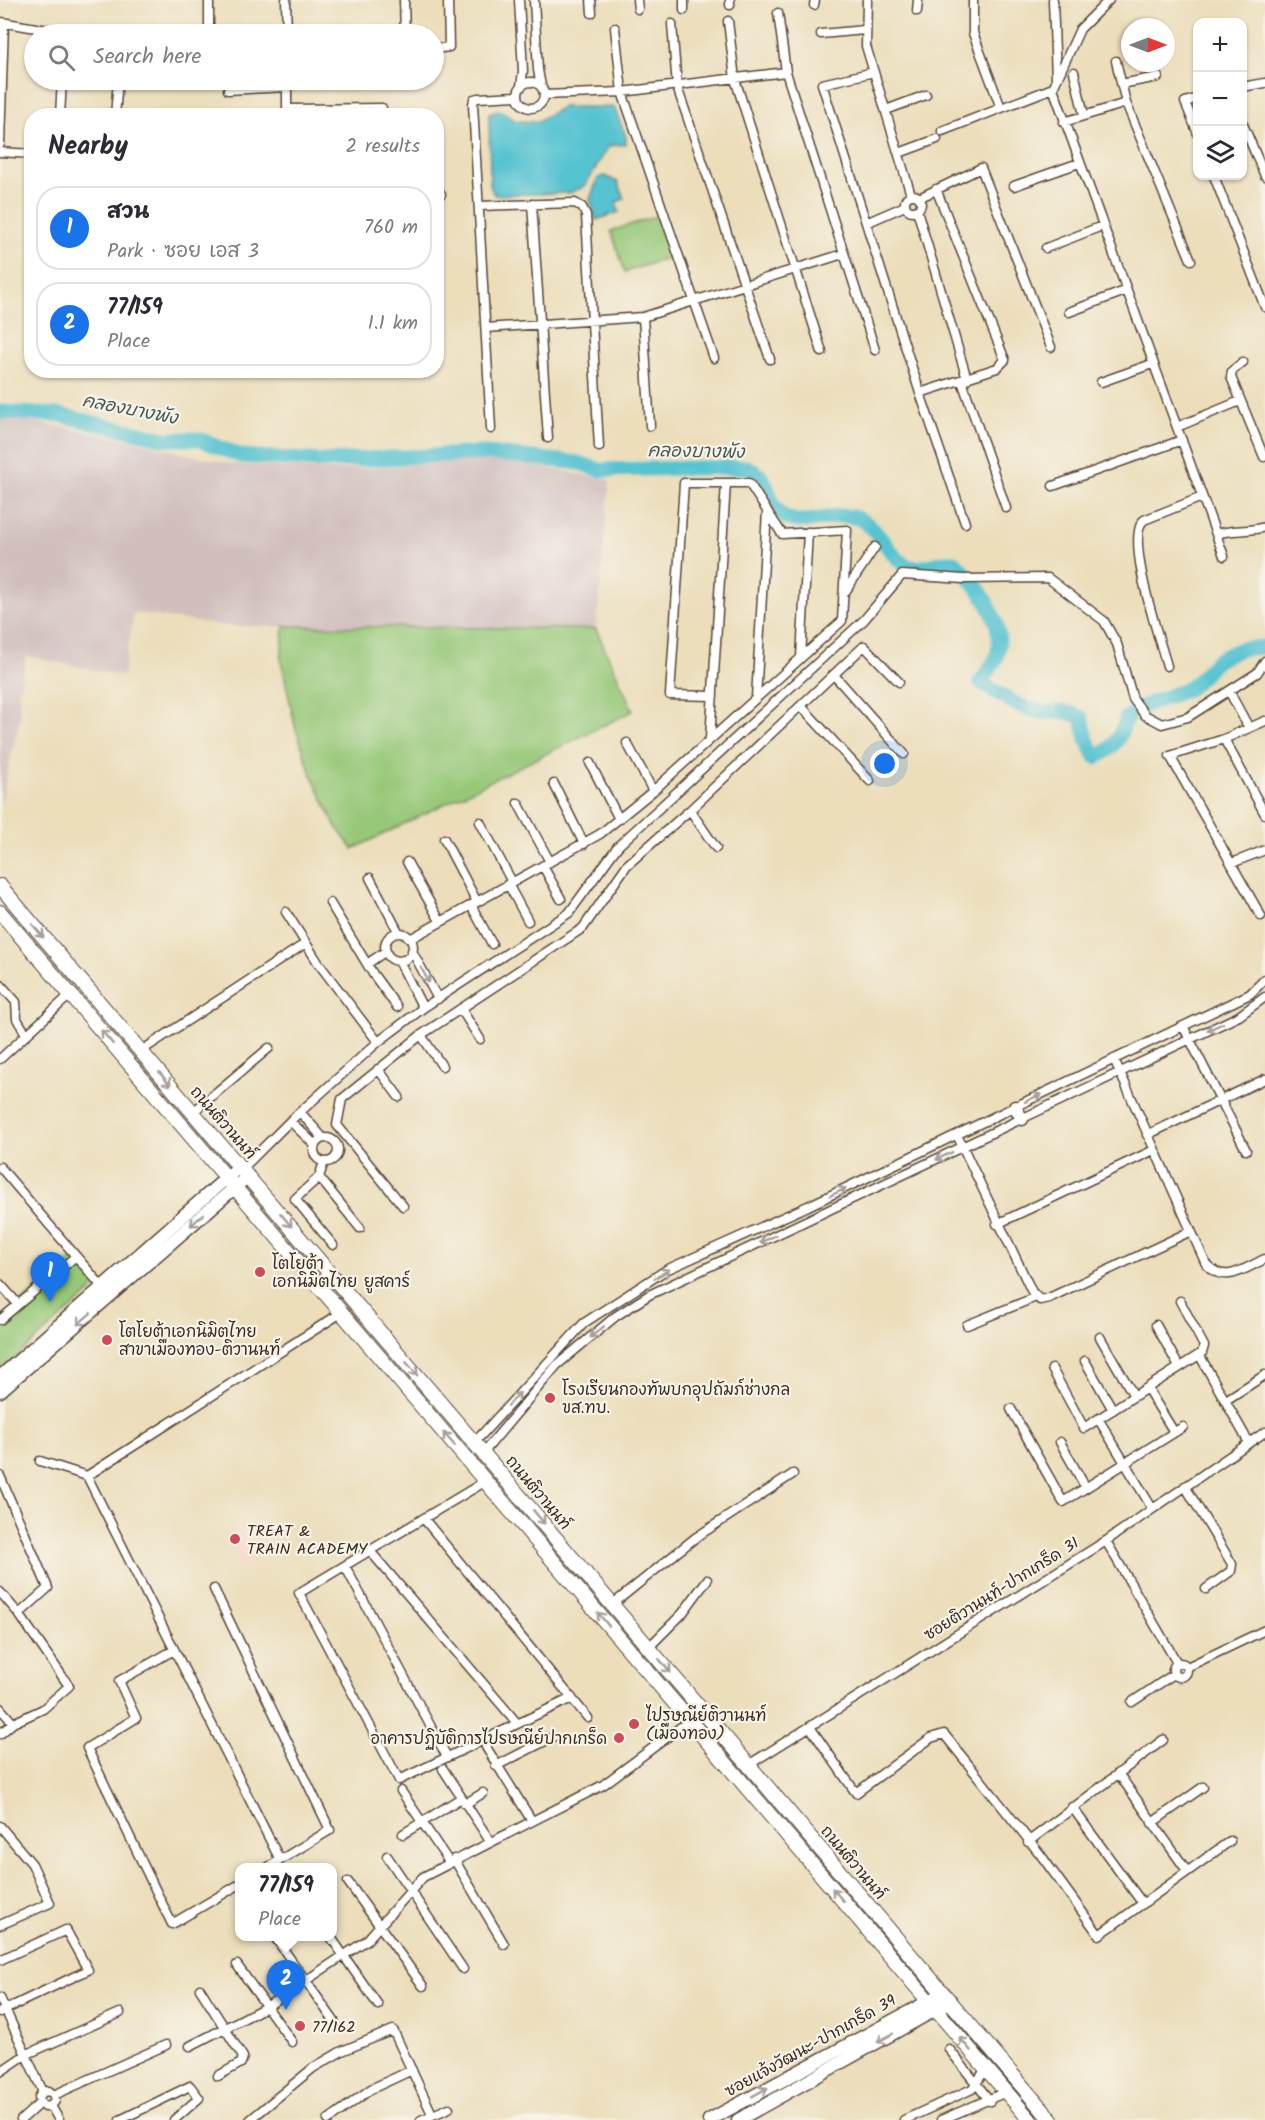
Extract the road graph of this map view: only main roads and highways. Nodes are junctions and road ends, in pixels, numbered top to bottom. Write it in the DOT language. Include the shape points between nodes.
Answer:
graph roads {
  1 [pos="0,886"];
  2 [pos="0,912"];
  3 [pos="1016,1107"];
  4 [pos="1022,1119"];
  5 [pos="243,1170"];
  6 [pos="230,1183"];
  7 [pos="107,1292"];
  8 [pos="0,1377"];
  9 [pos="0,1391"];
  10 [pos="482,1450"];
  11 [pos="473,1467"];
  12 [pos="750,1764"];
  13 [pos="735,1776"];
  14 [pos="947,1997"];
  15 [pos="932,2005"];
  16 [pos="709,2120"];
  17 [pos="738,2120"];
  18 [pos="1030,2120"];
  19 [pos="1052,2120"];
  1 -- 5 [label="main road, ถนนติวานนท์, one-way"];
  6 -- 2 [label="main road, ถนนติวานนท์, one-way"];
  3 -- 4 [label="main road"];
  5 -- 6 [label="main road"];
  5 -- 10 [label="main road, ถนนติวานนท์, one-way"];
  6 -- 7 [label="main road"];
  11 -- 6 [label="main road, ถนนติวานนท์, one-way"];
  7 -- 8 [label="main road"];
  7 -- 9 [label="main road, one-way"];
  10 -- 11 [label="main road"];
  10 -- 12 [label="main road, ถนนติวานนท์, one-way"];
  13 -- 11 [label="main road, ถนนติวานนท์, one-way"];
  12 -- 13 [label="main road"];
  12 -- 14 [label="main road, ถนนติวานนท์"];
  15 -- 13 [label="main road, ถนนติวานนท์, one-way"];
  14 -- 15 [label="main road"];
  14 -- 19 [label="main road, ถนนติวานนท์"];
  16 -- 15 [label="main road, ซอยแจ้งวัฒนะ-ปากเกร็ด 39, one-way"];
  15 -- 17 [label="main road, ซอยแจ้งวัฒนะ-ปากเกร็ด 39, one-way"];
  18 -- 15 [label="main road, ถนนติวานนท์, one-way"];
}
